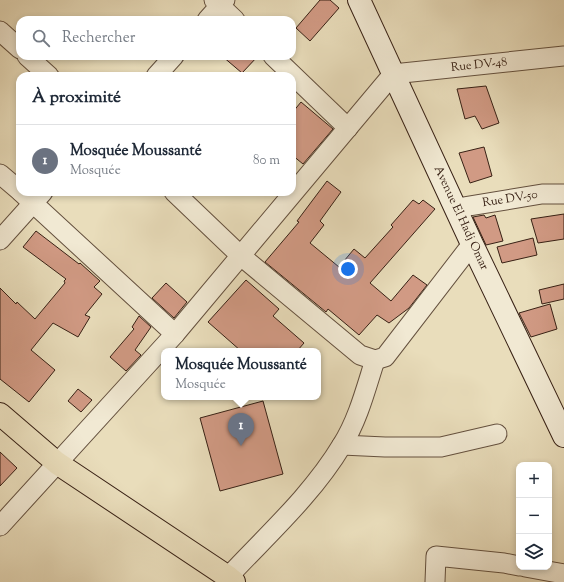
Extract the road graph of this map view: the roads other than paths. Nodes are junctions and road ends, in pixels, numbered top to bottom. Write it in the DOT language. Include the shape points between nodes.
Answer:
graph roads {
  1 [pos="359,0"];
  2 [pos="220,2"];
  3 [pos="210,16"];
  4 [pos="232,16"];
  5 [pos="0,31"];
  6 [pos="16,45"];
  7 [pos="564,56"];
  8 [pos="31,60"];
  9 [pos="170,60"];
  10 [pos="276,60"];
  11 [pos="45,72"];
  12 [pos="160,72"];
  13 [pos="289,72"];
  14 [pos="393,74"];
  15 [pos="296,79"];
  16 [pos="348,128"];
  17 [pos="0,174"];
  18 [pos="16,185"];
  19 [pos="296,190"];
  20 [pos="564,194"];
  21 [pos="28,196"];
  22 [pos="31,196"];
  23 [pos="178,196"];
  24 [pos="291,196"];
  25 [pos="457,208"];
  26 [pos="0,240"];
  27 [pos="472,244"];
  28 [pos="241,256"];
  29 [pos="175,334"];
  30 [pos="162,348"];
  31 [pos="161,349"];
  32 [pos="375,360"];
  33 [pos="0,414"];
  34 [pos="497,434"];
  35 [pos="564,436"];
  36 [pos="342,445"];
  37 [pos="57,463"];
  38 [pos="0,526"];
  39 [pos="516,565"];
  40 [pos="542,570"];
  41 [pos="564,574"];
  42 [pos="228,580"];
  43 [pos="435,582"];
  1 -- 14 [label="street, Avenue El Hadj Omar"];
  2 -- 3 [label="street"];
  2 -- 4 [label="street"];
  5 -- 6 [label="street"];
  7 -- 14 [label="street, Rue DV-48"];
  8 -- 11 [label="street"];
  9 -- 12 [label="street"];
  10 -- 13 [label="street"];
  14 -- 16 [label="street"];
  14 -- 25 [label="street, Avenue El Hadj Omar"];
  15 -- 16 [label="street"];
  16 -- 19 [label="street"];
  17 -- 18 [label="street"];
  20 -- 25 [label="street, Rue DV-50" via="542,194"];
  21 -- 26 [label="street"];
  22 -- 29 [label="street"];
  23 -- 28 [label="street"];
  24 -- 28 [label="street"];
  25 -- 27 [label="street, Avenue El Hadj Omar"];
  27 -- 32 [label="street" via="384,357"];
  27 -- 35 [label="street, Avenue El Hadj Omar"];
  28 -- 29 [label="street"];
  28 -- 32 [label="street" via="360,355"];
  29 -- 30 [label="street"];
  31 -- 37 [label="street"];
  32 -- 36 [label="street" via="353,424"];
  33 -- 37 [label="main road"];
  34 -- 36 [label="street" via="441,447"];
  36 -- 42 [label="street" via="308,493"];
  37 -- 38 [label="street"];
  37 -- 42 [label="main road"];
  39 -- 43 [label="street" via="436,556"];
  40 -- 41 [label="street"];
}
